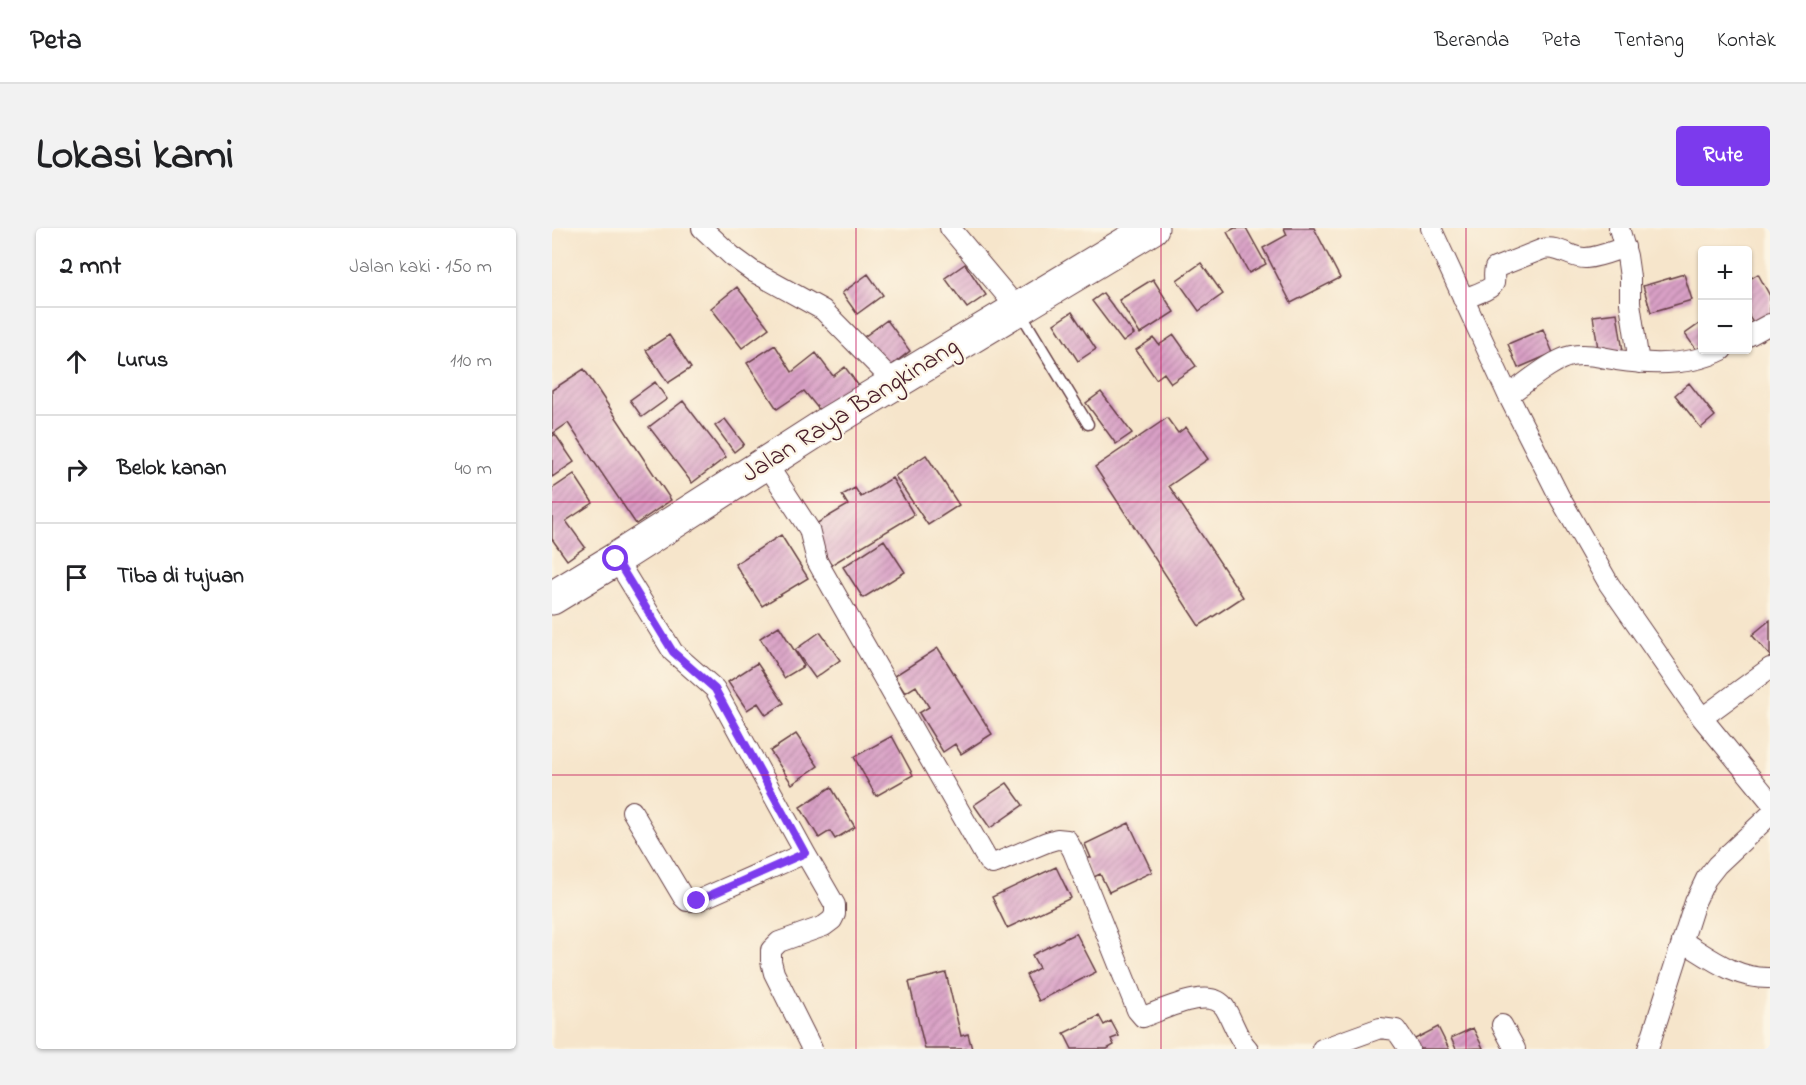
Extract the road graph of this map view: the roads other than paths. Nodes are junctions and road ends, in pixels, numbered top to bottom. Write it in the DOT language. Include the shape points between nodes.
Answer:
graph roads {
  1 [pos="702,228"];
  2 [pos="950,228"];
  3 [pos="1152,228"];
  4 [pos="1431,228"];
  5 [pos="1619,228"];
  6 [pos="1625,247"];
  7 [pos="1463,299"];
  8 [pos="1018,309"];
  9 [pos="1770,324"];
  10 [pos="1752,334"];
  11 [pos="1714,354"];
  12 [pos="1639,363"];
  13 [pos="895,383"];
  14 [pos="1508,395"];
  15 [pos="1088,424"];
  16 [pos="766,463"];
  17 [pos="616,559"];
  18 [pos="552,598"];
  19 [pos="1770,668"];
  20 [pos="1702,718"];
  21 [pos="1768,795"];
  22 [pos="632,811"];
  23 [pos="1770,815"];
  24 [pos="805,853"];
  25 [pos="1683,941"];
  26 [pos="1770,978"];
  27 [pos="1502,1025"];
  28 [pos="812,1049"];
  29 [pos="1248,1049"];
  30 [pos="1322,1049"];
  31 [pos="1409,1049"];
  32 [pos="1515,1049"];
  33 [pos="1648,1049"];
  1 -- 13 [label="street" via="754,272 824,310"];
  2 -- 8 [label="street"];
  3 -- 8 [label="highway, Jalan Raya Bangkinang"];
  4 -- 7 [label="street"];
  5 -- 6 [label="street"];
  6 -- 7 [label="street" via="1587,258 1543,249 1495,268 1491,287"];
  6 -- 12 [label="street"];
  7 -- 14 [label="street"];
  8 -- 13 [label="highway, Jalan Raya Bangkinang"];
  8 -- 15 [label="lane"];
  9 -- 10 [label="street"];
  11 -- 12 [label="street" via="1659,364"];
  12 -- 14 [label="street" via="1572,356 1559,360"];
  13 -- 16 [label="highway, Jalan Raya Bangkinang"];
  14 -- 20 [label="street" via="1609,584"];
  16 -- 17 [label="highway, Jalan Raya Bangkinang"];
  16 -- 29 [label="street" via="809,529 827,580 988,861 996,863 1047,842 1067,840 1140,1015 1199,998 1216,1000"];
  17 -- 18 [label="highway, Jalan Raya Bangkinang"];
  17 -- 24 [label="street" via="673,652 715,689"];
  19 -- 20 [label="street"];
  20 -- 21 [label="street"];
  22 -- 24 [label="street" via="687,901 697,901"];
  23 -- 25 [label="street" via="1706,879"];
  24 -- 28 [label="street" via="835,905 835,914 824,926 780,942 771,950 771,961"];
  25 -- 26 [label="street" via="1733,972"];
  25 -- 33 [label="street"];
  27 -- 32 [label="street"];
  30 -- 31 [label="street" via="1380,1028 1396,1030"];
}
